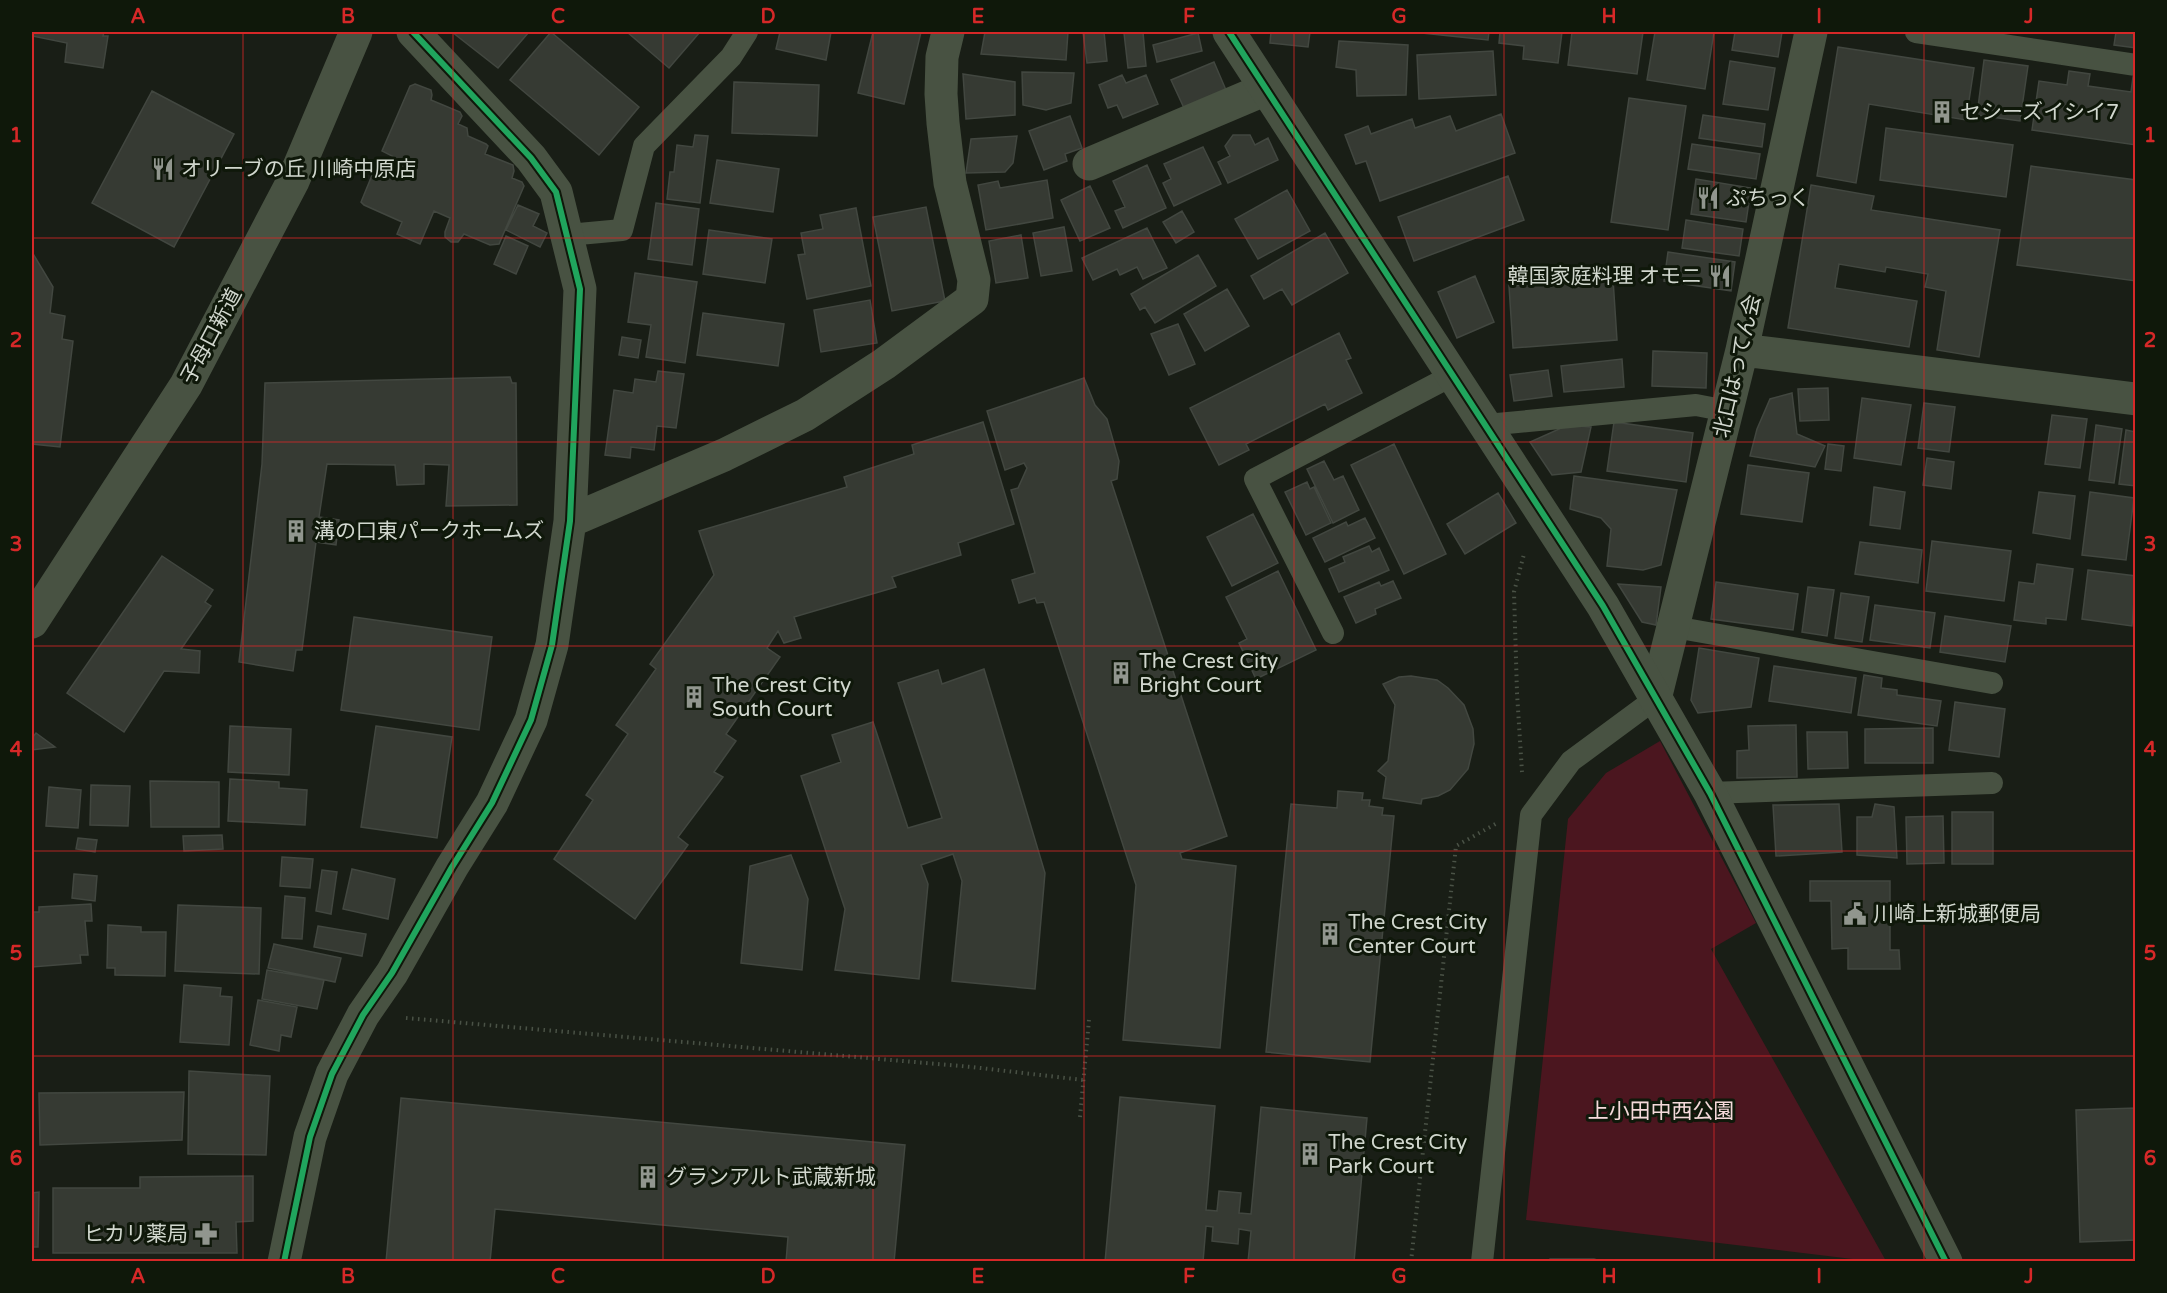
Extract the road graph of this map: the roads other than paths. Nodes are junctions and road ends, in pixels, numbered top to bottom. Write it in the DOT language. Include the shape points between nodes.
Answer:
graph roads {
  1 [pos="356,32"];
  2 [pos="413,32"];
  3 [pos="747,32"];
  4 [pos="948,32"];
  5 [pos="1229,32"];
  6 [pos="1811,32"];
  7 [pos="1916,32"];
  8 [pos="2136,64"];
  9 [pos="1266,89"];
  10 [pos="1089,164"];
  11 [pos="568,235"];
  12 [pos="1742,350"];
  13 [pos="1453,375"];
  14 [pos="2136,399"];
  15 [pos="1727,411"];
  16 [pos="1486,425"];
  17 [pos="570,521"];
  18 [pos="32,622"];
  19 [pos="1674,627"];
  20 [pos="1333,633"];
  21 [pos="1992,683"];
  22 [pos="1655,699"];
  23 [pos="1992,783"];
  24 [pos="1710,793"];
  25 [pos="284,1262"];
  26 [pos="1482,1262"];
  27 [pos="1946,1262"];
  1 -- 18 [label="street, 子母口新道" via="293,181 186,385"];
  2 -- 11 [label="street" via="531,158 556,192"];
  3 -- 11 [label="lane" via="731,57 644,146 622,230"];
  4 -- 17 [label="street" via="940,94 950,183 974,280 972,299 884,364 805,415 724,455"];
  5 -- 9 [label="street"];
  6 -- 12 [label="street, 北口はってん会"];
  7 -- 8 [label="lane"];
  9 -- 10 [label="street"];
  9 -- 13 [label="street"];
  11 -- 17 [label="street" via="580,289"];
  12 -- 14 [label="street"];
  12 -- 15 [label="street, 北口はってん会"];
  13 -- 16 [label="street"];
  13 -- 20 [label="lane" via="1255,479"];
  15 -- 16 [label="lane" via="1696,405"];
  15 -- 19 [label="street, 北口はってん会"];
  16 -- 22 [label="street" via="1603,606"];
  17 -- 25 [label="street" via="552,645 531,720 492,803 363,1015 332,1074 310,1137"];
  19 -- 21 [label="lane"];
  19 -- 22 [label="street, 北口はってん会"];
  22 -- 24 [label="street"];
  22 -- 26 [label="lane" via="1571,761 1531,815"];
  23 -- 24 [label="lane"];
  24 -- 27 [label="street"];
}
